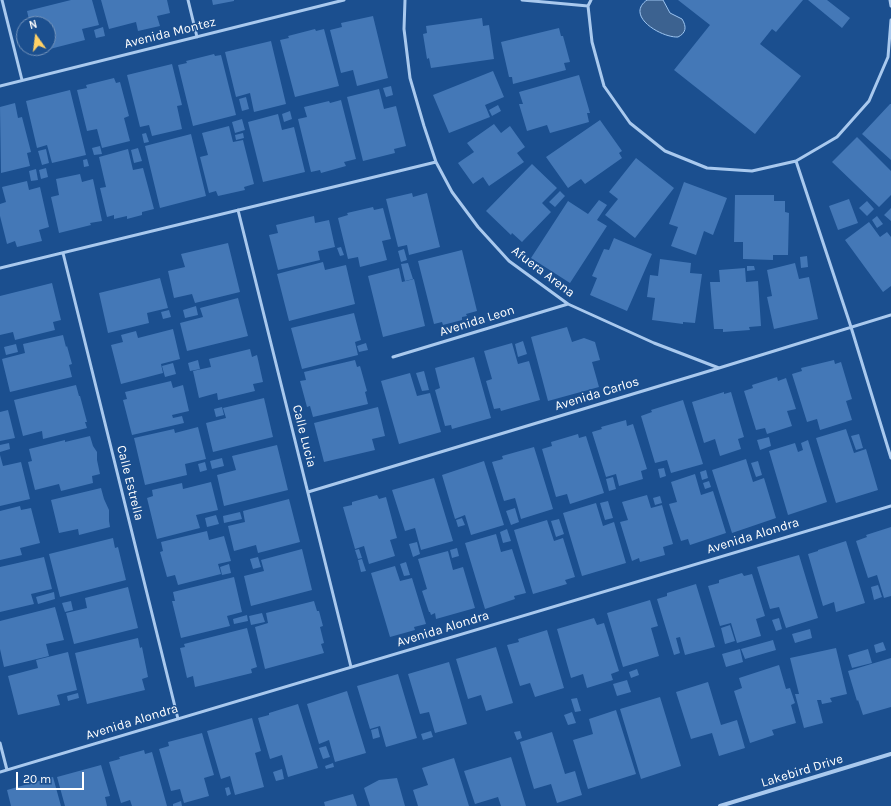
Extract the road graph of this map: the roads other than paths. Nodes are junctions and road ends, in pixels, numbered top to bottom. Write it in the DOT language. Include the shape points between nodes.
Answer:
graph roads {
  1 [pos="2,0"];
  2 [pos="188,0"];
  3 [pos="344,0"];
  4 [pos="405,0"];
  5 [pos="522,0"];
  6 [pos="591,0"];
  7 [pos="890,0"];
  8 [pos="588,6"];
  9 [pos="891,6"];
  10 [pos="891,20"];
  11 [pos="197,37"];
  12 [pos="22,80"];
  13 [pos="0,86"];
  14 [pos="796,161"];
  15 [pos="436,162"];
  16 [pos="238,210"];
  17 [pos="63,253"];
  18 [pos="0,268"];
  19 [pos="568,304"];
  20 [pos="891,315"];
  21 [pos="851,327"];
  22 [pos="393,357"];
  23 [pos="719,368"];
  24 [pos="891,458"];
  25 [pos="308,492"];
  26 [pos="891,506"];
  27 [pos="351,667"];
  28 [pos="178,719"];
  29 [pos="0,743"];
  30 [pos="891,754"];
  31 [pos="7,770"];
  32 [pos="0,772"];
  33 [pos="720,806"];
  1 -- 12 [label="lane"];
  2 -- 11 [label="lane"];
  3 -- 11 [label="lane, Avenida Montez"];
  4 -- 15 [label="lane, Afuera Arena" via="404,29 410,78"];
  5 -- 8 [label="lane"];
  6 -- 8 [label="lane"];
  7 -- 9 [label="lane"];
  8 -- 14 [label="lane" via="592,42 604,86 630,123 665,151 714,169 752,171"];
  10 -- 14 [label="lane" via="888,57 869,101 838,137"];
  11 -- 12 [label="lane, Avenida Montez"];
  12 -- 13 [label="lane, Avenida Montez"];
  14 -- 21 [label="lane"];
  15 -- 16 [label="lane"];
  15 -- 19 [label="lane, Afuera Arena" via="452,192 493,244 509,260"];
  16 -- 17 [label="lane"];
  16 -- 25 [label="lane, Calle Lucia"];
  17 -- 18 [label="lane"];
  17 -- 28 [label="lane, Calle Estrella"];
  19 -- 22 [label="lane, Avenida Leon"];
  19 -- 23 [label="lane, Afuera Arena" via="654,343"];
  20 -- 21 [label="lane, Avenida Carlos"];
  21 -- 23 [label="lane, Avenida Carlos"];
  21 -- 24 [label="lane"];
  23 -- 25 [label="lane, Avenida Carlos"];
  25 -- 27 [label="lane, Calle Lucia"];
  26 -- 27 [label="lane, Avenida Alondra"];
  27 -- 28 [label="lane, Avenida Alondra"];
  28 -- 31 [label="lane, Avenida Alondra"];
  29 -- 31 [label="lane"];
  30 -- 33 [label="street, Lakebird Drive"];
  31 -- 32 [label="lane, Avenida Alondra"];
}
